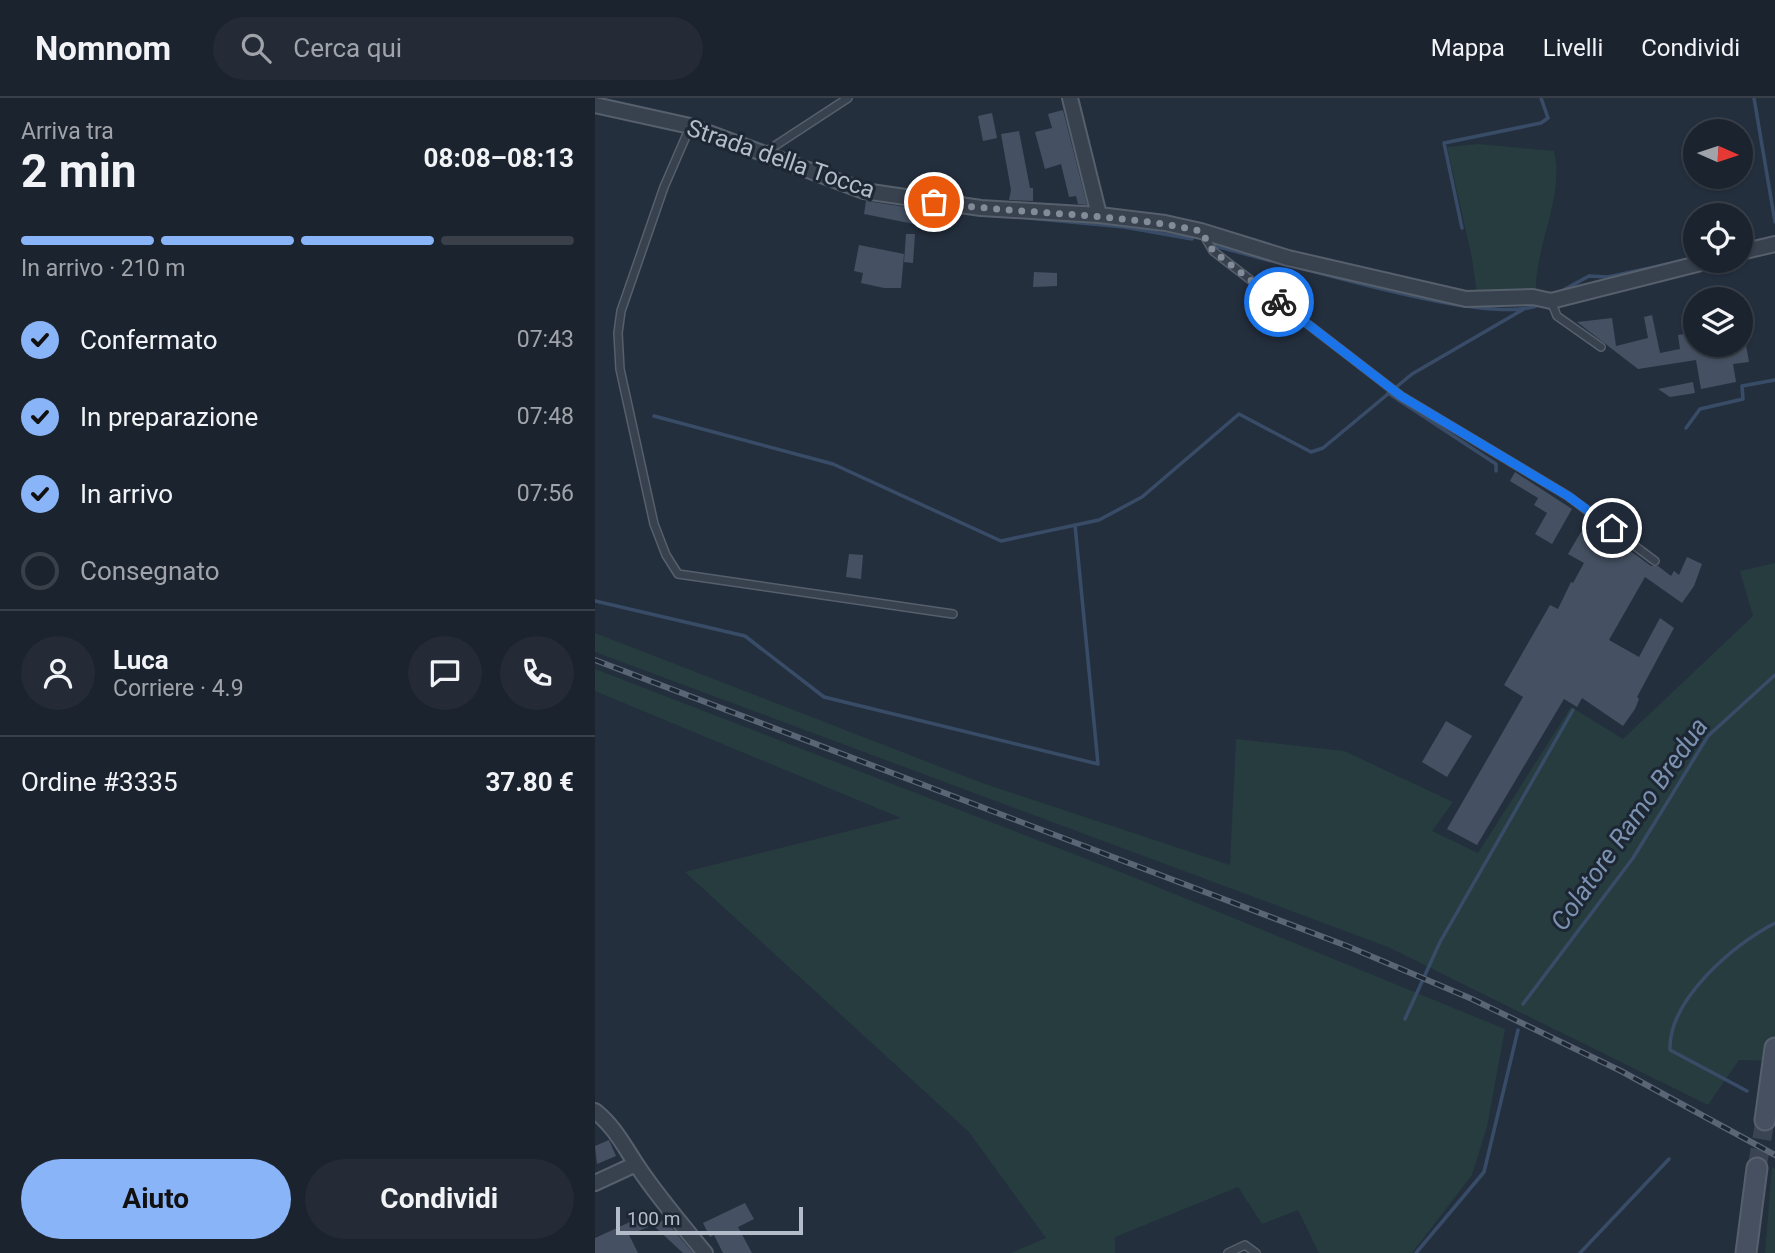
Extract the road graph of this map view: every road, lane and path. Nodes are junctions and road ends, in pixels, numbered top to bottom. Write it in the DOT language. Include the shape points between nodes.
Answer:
graph roads {
  1 [pos="848,98"];
  2 [pos="1070,98"];
  3 [pos="595,105"];
  4 [pos="690,126"];
  5 [pos="763,153"];
  6 [pos="1099,215"];
  7 [pos="1201,231"];
  8 [pos="1775,244"];
  9 [pos="1753,250"];
  10 [pos="1683,267"];
  11 [pos="1547,300"];
  12 [pos="1601,347"];
  13 [pos="1655,561"];
  14 [pos="953,614"];
  15 [pos="1775,1048"];
  16 [pos="595,1111"];
  17 [pos="1765,1121"];
  18 [pos="636,1164"];
  19 [pos="1757,1168"];
  20 [pos="595,1183"];
  21 [pos="705,1253"];
  22 [pos="1228,1253"];
  23 [pos="1256,1253"];
  24 [pos="1746,1253"];
  1 -- 5 [label="lane"];
  2 -- 6 [label="street"];
  3 -- 4 [label="street, Strada della Tocca"];
  4 -- 5 [label="street, Strada della Tocca"];
  4 -- 14 [label="lane" via="664,187 621,311 618,333 623,382 654,524 666,555 678,574"];
  5 -- 6 [label="street, Strada della Tocca" via="864,191 981,208"];
  6 -- 7 [label="street, Strada della Tocca"];
  7 -- 11 [label="street, Strada della Tocca" via="1288,258 1466,299"];
  7 -- 13 [label="lane" via="1213,251 1388,386 1568,496"];
  8 -- 9 [label="street"];
  10 -- 11 [label="street, Strada della Tocca"];
  11 -- 12 [label="lane" via="1557,316"];
  15 -- 17 [label="main road"];
  16 -- 18 [label="street" via="607,1120"];
  18 -- 20 [label="street"];
  18 -- 21 [label="street"];
  19 -- 24 [label="main road"];
  22 -- 23 [label="lane" via="1245,1245"];
}
